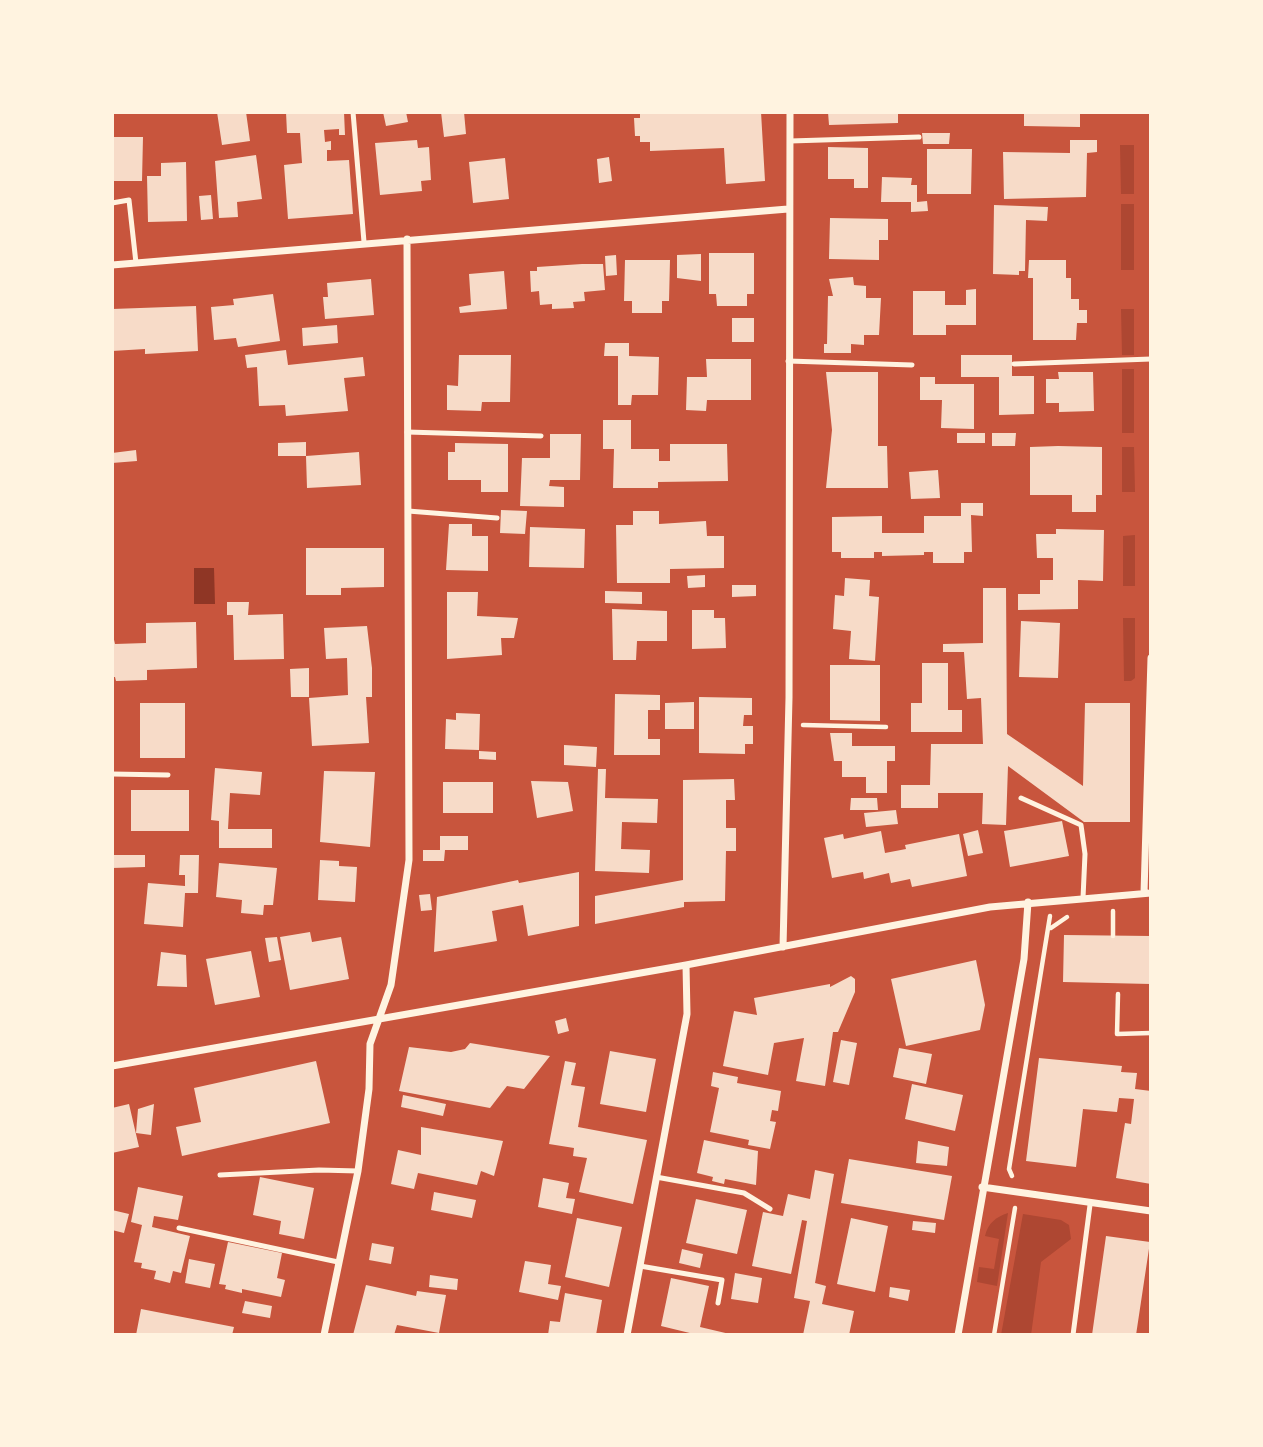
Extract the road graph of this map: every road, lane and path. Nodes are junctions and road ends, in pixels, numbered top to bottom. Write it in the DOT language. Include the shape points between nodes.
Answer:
graph roads {
  1 [pos="353,112"];
  2 [pos="790,112"];
  3 [pos="919,137"];
  4 [pos="790,141"];
  5 [pos="112,203"];
  6 [pos="788,209"];
  7 [pos="407,239"];
  8 [pos="365,242"];
  9 [pos="136,263"];
  10 [pos="112,265"];
  11 [pos="1151,359"];
  12 [pos="788,360"];
  13 [pos="1014,364"];
  14 [pos="912,365"];
  15 [pos="407,432"];
  16 [pos="541,436"];
  17 [pos="408,511"];
  18 [pos="497,518"];
  19 [pos="1151,658"];
  20 [pos="788,724"];
  21 [pos="886,727"];
  22 [pos="112,774"];
  23 [pos="168,775"];
  24 [pos="1021,798"];
  25 [pos="1147,893"];
  26 [pos="1083,898"];
  27 [pos="1028,902"];
  28 [pos="1071,915"];
  29 [pos="783,947"];
  30 [pos="686,965"];
  31 [pos="1118,994"];
  32 [pos="380,1019"];
  33 [pos="1151,1033"];
  34 [pos="112,1066"];
  35 [pos="358,1171"];
  36 [pos="220,1175"];
  37 [pos="656,1177"];
  38 [pos="982,1187"];
  39 [pos="1018,1192"];
  40 [pos="1090,1205"];
  41 [pos="769,1209"];
  42 [pos="1151,1211"];
  43 [pos="179,1228"];
  44 [pos="338,1262"];
  45 [pos="640,1266"];
  46 [pos="718,1303"];
  47 [pos="324,1335"];
  48 [pos="627,1335"];
  49 [pos="958,1335"];
  50 [pos="994,1335"];
  51 [pos="1073,1335"];
  1 -- 8 [label="lane"];
  2 -- 4 [label="street"];
  3 -- 4 [label="lane"];
  4 -- 6 [label="street"];
  5 -- 9 [label="lane" via="130,200"];
  6 -- 7 [label="street"];
  6 -- 12 [label="street"];
  7 -- 8 [label="street"];
  7 -- 15 [label="street"];
  8 -- 9 [label="street"];
  9 -- 10 [label="street"];
  11 -- 13 [label="lane"];
  12 -- 14 [label="lane"];
  12 -- 20 [label="street"];
  15 -- 16 [label="lane"];
  15 -- 17 [label="street"];
  17 -- 18 [label="lane"];
  17 -- 32 [label="street" via="409,860 391,985"];
  19 -- 25 [label="street"];
  20 -- 21 [label="path"];
  20 -- 29 [label="street"];
  22 -- 23 [label="lane"];
  24 -- 26 [label="lane" via="1082,825"];
  25 -- 26 [label="street"];
  26 -- 27 [label="street"];
  27 -- 29 [label="street"];
  27 -- 38 [label="street" via="1024,959"];
  28 -- 39 [label="path" via="1051,929 1009,1169"];
  29 -- 30 [label="street"];
  30 -- 32 [label="street"];
  30 -- 37 [label="street" via="687,1014"];
  31 -- 33 [label="path" via="1117,1034"];
  32 -- 34 [label="street"];
  32 -- 35 [label="street" via="370,1044"];
  35 -- 36 [label="lane"];
  35 -- 44 [label="street"];
  37 -- 41 [label="lane" via="744,1193"];
  37 -- 45 [label="street"];
  38 -- 39 [label="street"];
  38 -- 49 [label="street"];
  39 -- 40 [label="street"];
  39 -- 50 [label="path"];
  40 -- 42 [label="street"];
  40 -- 51 [label="lane"];
  43 -- 44 [label="lane"];
  44 -- 47 [label="street"];
  45 -- 46 [label="lane" via="722,1280"];
  45 -- 48 [label="street"];
}
